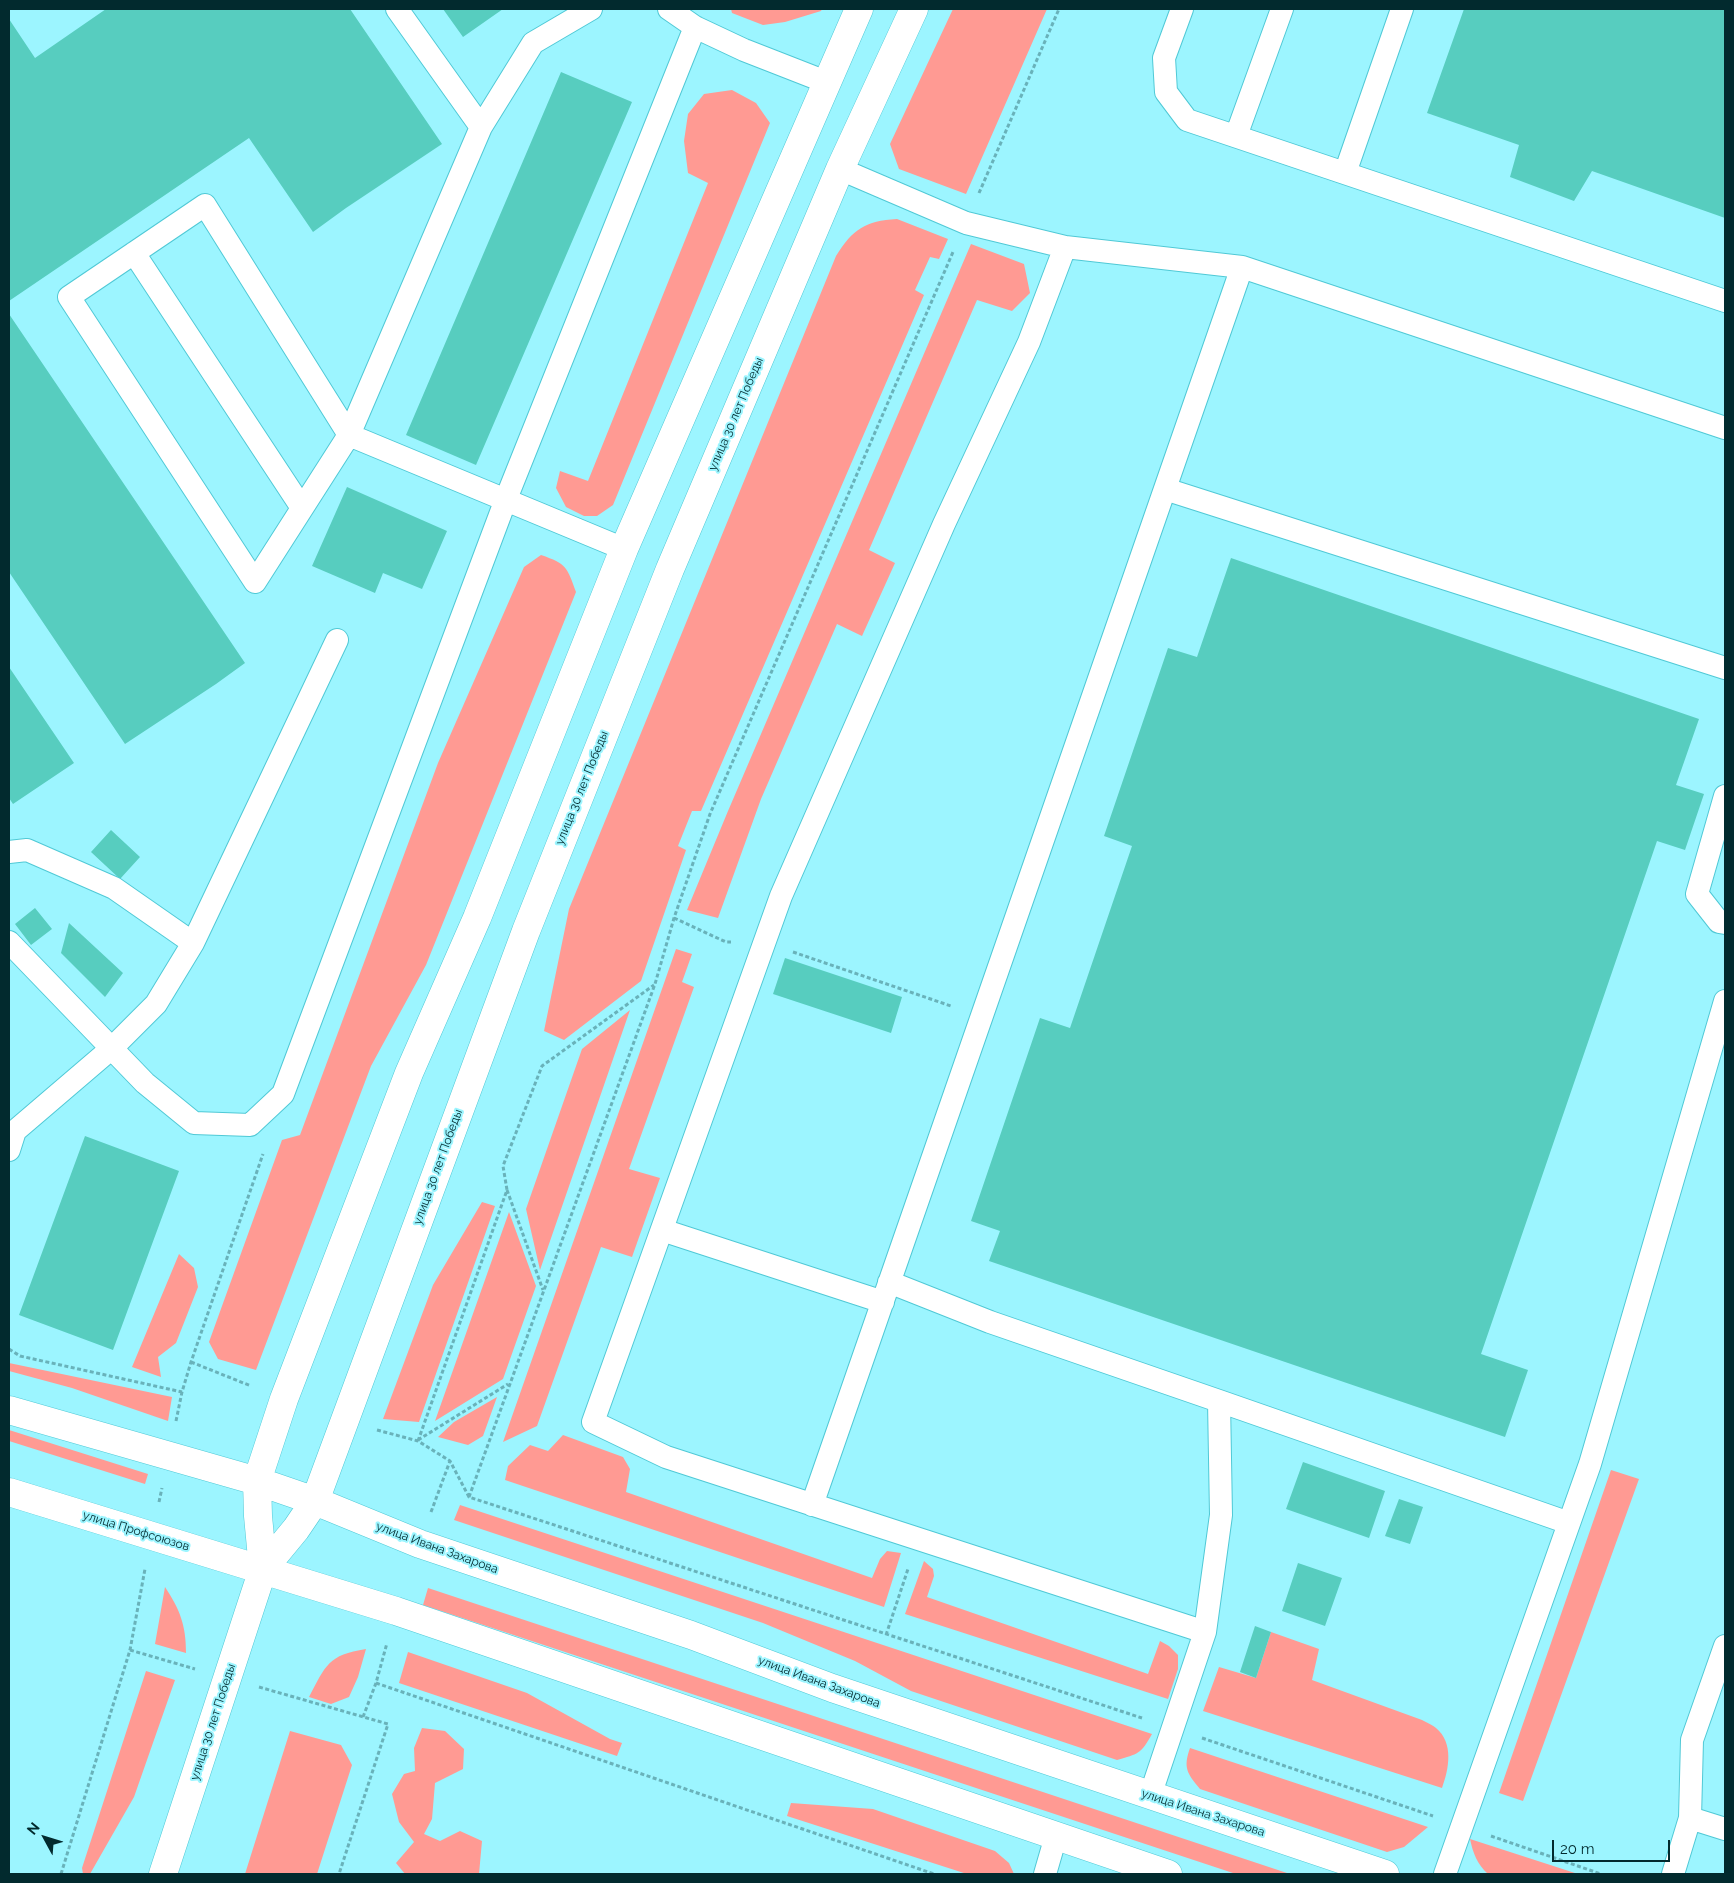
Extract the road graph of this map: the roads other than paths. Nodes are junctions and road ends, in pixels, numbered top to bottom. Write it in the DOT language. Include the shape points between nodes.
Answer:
graph roads {
  1 [pos="397,9"];
  2 [pos="591,9"];
  3 [pos="669,9"];
  4 [pos="859,9"];
  5 [pos="914,9"];
  6 [pos="1182,9"];
  7 [pos="1282,9"];
  8 [pos="1402,9"];
  9 [pos="695,27"];
  10 [pos="826,82"];
  11 [pos="481,127"];
  12 [pos="1236,136"];
  13 [pos="840,169"];
  14 [pos="1345,173"];
  15 [pos="1066,247"];
  16 [pos="134,253"];
  17 [pos="1242,267"];
  18 [pos="1725,301"];
  19 [pos="1725,428"];
  20 [pos="349,435"];
  21 [pos="1165,489"];
  22 [pos="506,499"];
  23 [pos="302,508"];
  24 [pos="624,549"];
  25 [pos="337,640"];
  26 [pos="1725,668"];
  27 [pos="1725,796"];
  28 [pos="9,852"];
  29 [pos="1725,923"];
  30 [pos="9,942"];
  31 [pos="193,943"];
  32 [pos="1725,1001"];
  33 [pos="112,1048"];
  34 [pos="9,1150"];
  35 [pos="662,1230"];
  36 [pos="886,1292"];
  37 [pos="1219,1401"];
  38 [pos="9,1410"];
  39 [pos="257,1481"];
  40 [pos="9,1492"];
  41 [pos="315,1501"];
  42 [pos="812,1505"];
  43 [pos="1569,1522"];
  44 [pos="263,1569"];
  45 [pos="1205,1632"];
  46 [pos="1725,1646"];
  47 [pos="1150,1796"];
  48 [pos="1690,1818"];
  49 [pos="1725,1829"];
  50 [pos="1056,1836"];
  51 [pos="163,1874"];
  52 [pos="1045,1874"];
  53 [pos="1168,1874"];
  54 [pos="1385,1874"];
  55 [pos="1445,1874"];
  56 [pos="1673,1874"];
  1 -- 11 [label="lane"];
  2 -- 11 [label="lane" via="533,43"];
  3 -- 9 [label="lane"];
  4 -- 10 [label="main road, улица 30 лет Победы"];
  5 -- 13 [label="main road, улица 30 лет Победы"];
  6 -- 12 [label="lane" via="1164,58 1166,92 1187,120"];
  7 -- 12 [label="lane"];
  8 -- 14 [label="lane"];
  9 -- 10 [label="lane"];
  9 -- 22 [label="lane"];
  10 -- 24 [label="main road, улица 30 лет Победы"];
  11 -- 20 [label="lane"];
  12 -- 14 [label="lane"];
  13 -- 15 [label="lane" via="966,223"];
  13 -- 41 [label="main road, улица 30 лет Победы" via="670,569 529,922"];
  14 -- 18 [label="lane"];
  15 -- 17 [label="lane"];
  15 -- 35 [label="lane" via="1029,342 940,534 785,887"];
  16 -- 20 [label="lane" via="205,205"];
  16 -- 23 [label="lane"];
  16 -- 23 [label="lane" via="69,297 254,582"];
  17 -- 19 [label="lane"];
  17 -- 21 [label="lane"];
  20 -- 22 [label="lane"];
  20 -- 23 [label="lane"];
  21 -- 26 [label="lane"];
  21 -- 36 [label="lane"];
  22 -- 24 [label="lane"];
  22 -- 33 [label="lane" via="283,1094 250,1125 194,1123 145,1083"];
  24 -- 39 [label="main road, улица 30 лет Победы" via="477,918 409,1073 284,1399"];
  25 -- 31 [label="lane"];
  27 -- 29 [label="lane" via="1697,894 1719,922"];
  28 -- 31 [label="lane" via="26,850 114,888"];
  30 -- 33 [label="lane"];
  31 -- 33 [label="lane" via="156,1004"];
  32 -- 43 [label="lane" via="1590,1464"];
  33 -- 34 [label="lane" via="15,1131"];
  35 -- 36 [label="lane"];
  35 -- 42 [label="lane" via="593,1422 666,1457"];
  36 -- 37 [label="lane" via="990,1322"];
  36 -- 42 [label="lane"];
  37 -- 43 [label="lane"];
  37 -- 45 [label="lane" via="1221,1514"];
  38 -- 39 [label="main road"];
  39 -- 41 [label="main road, улица Ивана Захарова"];
  39 -- 44 [label="main road, улица 30 лет Победы"];
  40 -- 44 [label="main road, улица Профсоюзов"];
  41 -- 44 [label="main road, улица 30 лет Победы"];
  41 -- 47 [label="main road, улица Ивана Захарова" via="420,1544"];
  42 -- 45 [label="lane"];
  43 -- 55 [label="lane"];
  44 -- 50 [label="main road" via="396,1611"];
  44 -- 51 [label="main road, улица 30 лет Победы"];
  45 -- 47 [label="lane"];
  46 -- 48 [label="lane" via="1692,1740"];
  47 -- 54 [label="main road, улица Ивана Захарова"];
  48 -- 49 [label="lane"];
  48 -- 56 [label="lane"];
  50 -- 52 [label="lane"];
  50 -- 53 [label="main road"];
}
